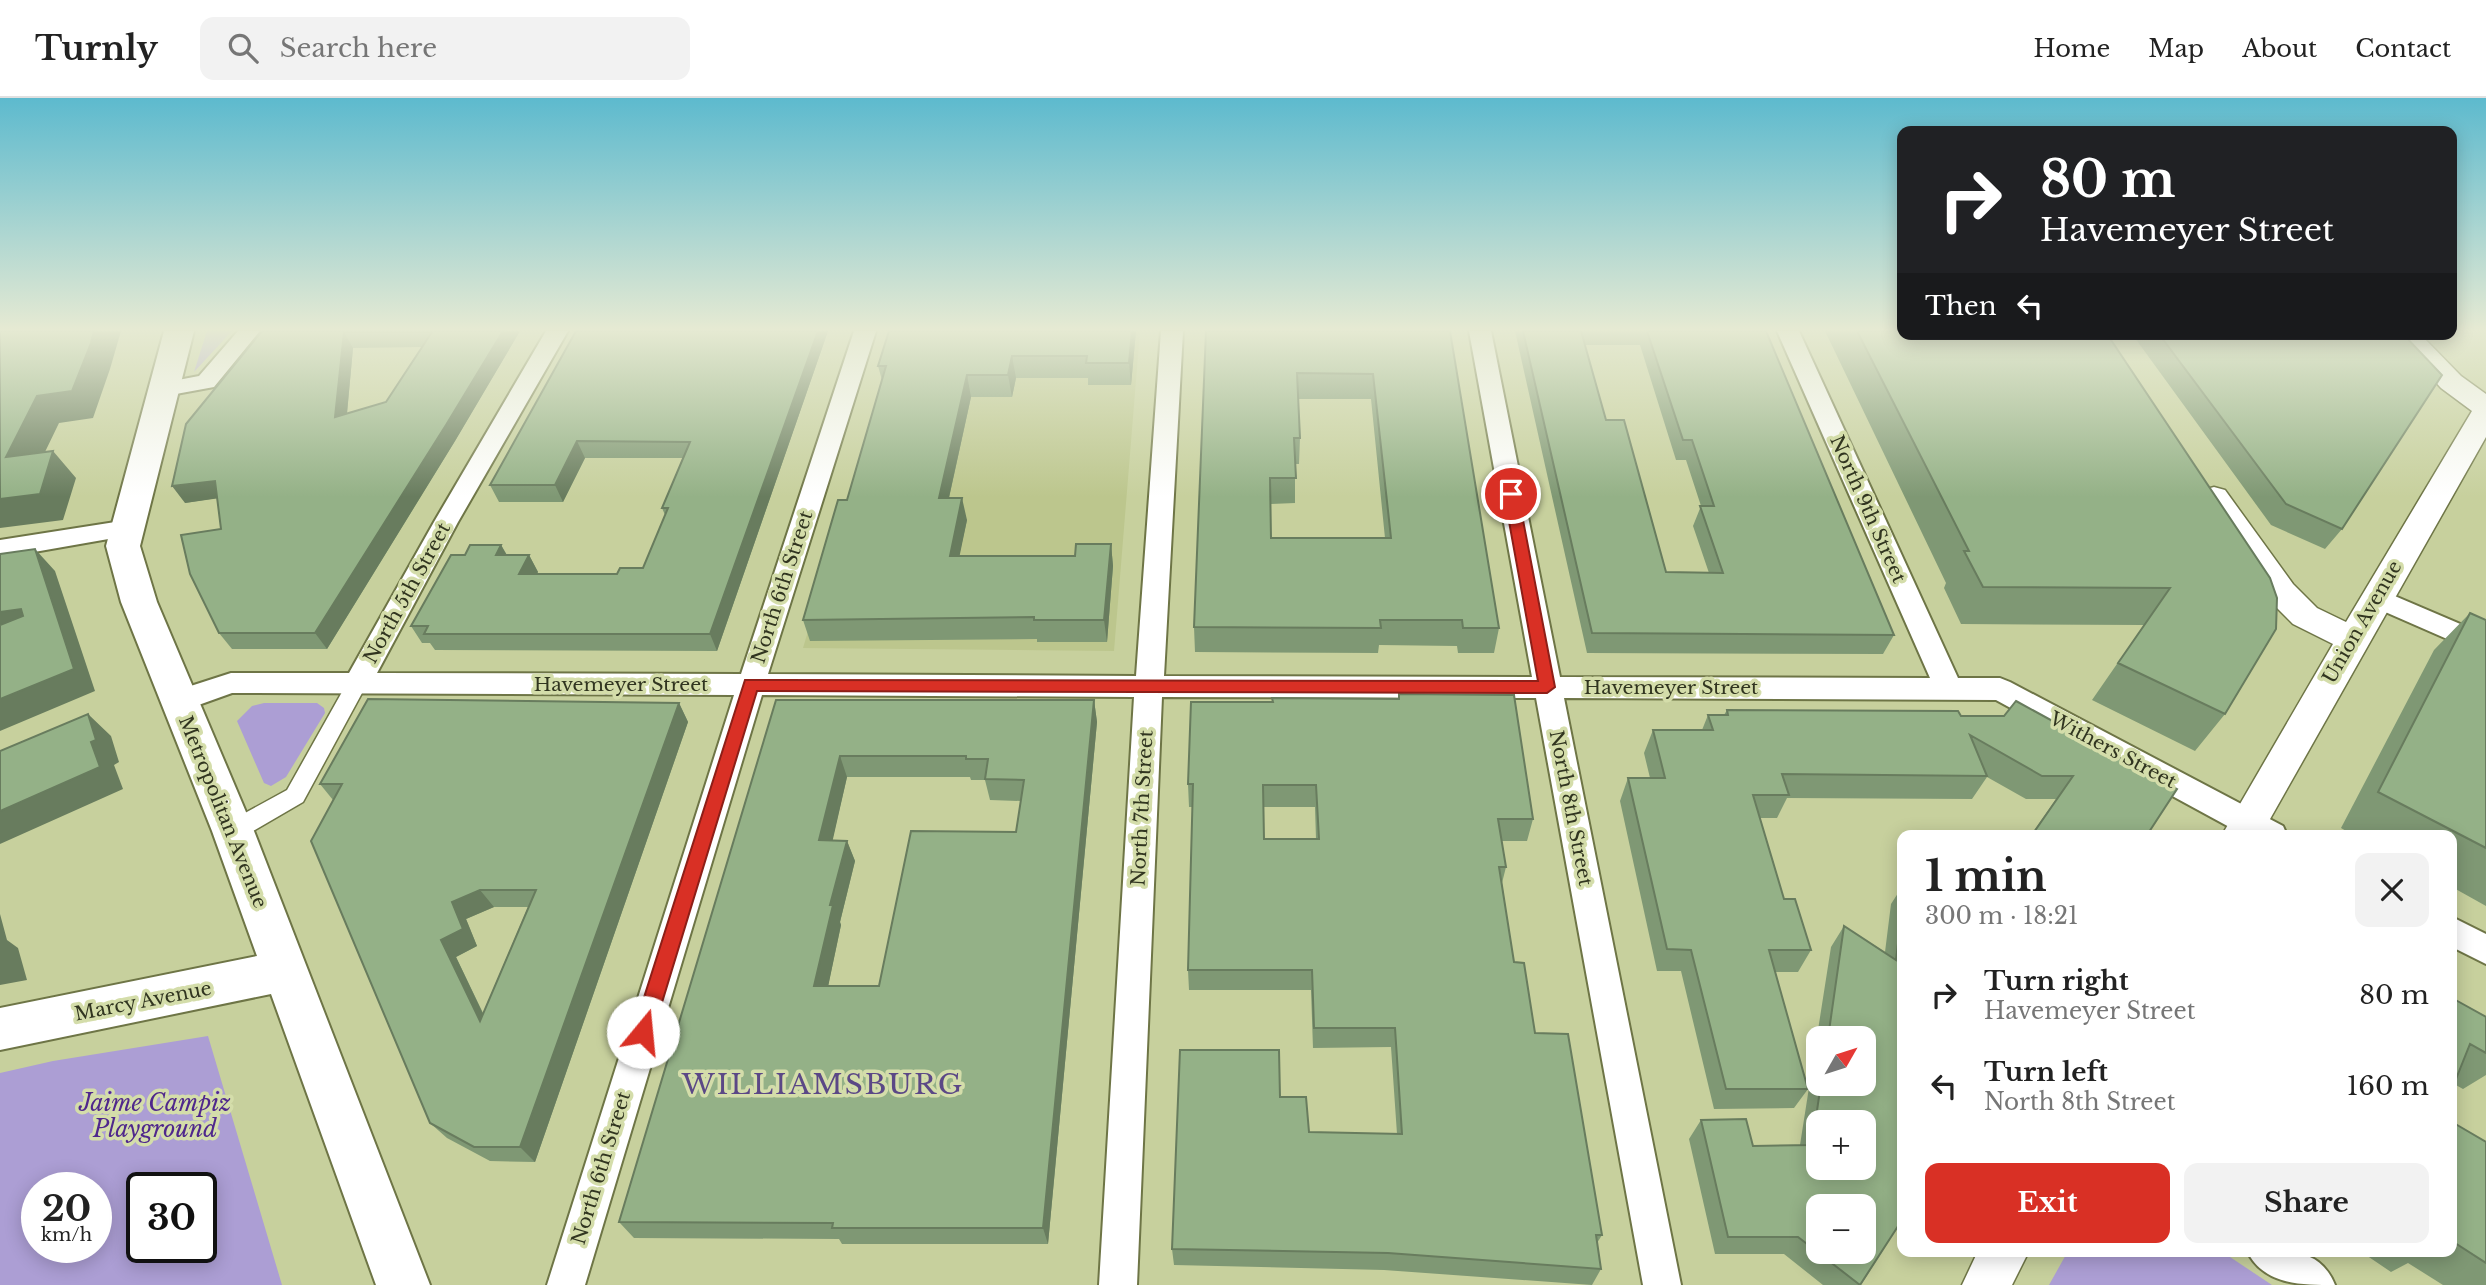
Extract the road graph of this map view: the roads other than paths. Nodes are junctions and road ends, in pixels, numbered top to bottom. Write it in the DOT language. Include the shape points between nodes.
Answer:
graph roads {
  1 [pos="180,386"];
  2 [pos="525,386"];
  3 [pos="847,386"];
  4 [pos="1168,386"];
  5 [pos="1490,386"];
  6 [pos="1813,386"];
  7 [pos="2455,386"];
  8 [pos="165,389"];
  9 [pos="2484,418"];
  10 [pos="2194,468"];
  11 [pos="128,528"];
  12 [pos="0,549"];
  13 [pos="2376,597"];
  14 [pos="2352,639"];
  15 [pos="2486,646"];
  16 [pos="358,682"];
  17 [pos="751,685"];
  18 [pos="1149,686"];
  19 [pos="1547,687"];
  20 [pos="1948,687"];
  21 [pos="179,701"];
  22 [pos="2252,830"];
  23 [pos="2255,830"];
  24 [pos="233,831"];
  25 [pos="2457,934"];
  26 [pos="2486,950"];
  27 [pos="285,971"];
  28 [pos="0,1029"];
  29 [pos="2002,1257"];
  30 [pos="2275,1257"];
  31 [pos="403,1285"];
  32 [pos="566,1285"];
  33 [pos="1118,1285"];
  34 [pos="1662,1285"];
  35 [pos="1986,1285"];
  36 [pos="2316,1285"];
  1 -- 8 [label="street"];
  2 -- 16 [label="street, North 5th Street"];
  3 -- 17 [label="street, North 6th Street"];
  4 -- 18 [label="street, North 7th Street"];
  5 -- 19 [label="street, North 8th Street"];
  6 -- 20 [label="street, North 9th Street"];
  7 -- 9 [label="street"];
  8 -- 11 [label="main road, Metropolitan Avenue"];
  9 -- 13 [label="street, Union Avenue"];
  10 -- 14 [label="street" via="2281,592 2305,616"];
  11 -- 12 [label="street"];
  11 -- 21 [label="main road, Metropolitan Avenue" via="123,546 133,580"];
  13 -- 14 [label="street, Union Avenue"];
  13 -- 15 [label="street"];
  14 -- 23 [label="street, Union Avenue"];
  16 -- 17 [label="street, Havemeyer Street"];
  16 -- 21 [label="street, Havemeyer Street" via="231,682"];
  16 -- 24 [label="street, North 5th Street" via="295,796"];
  17 -- 18 [label="street, Havemeyer Street"];
  17 -- 32 [label="street, North 6th Street"];
  18 -- 19 [label="street, Havemeyer Street"];
  18 -- 33 [label="street, North 7th Street"];
  19 -- 20 [label="street, Havemeyer Street"];
  19 -- 34 [label="street, North 8th Street"];
  20 -- 22 [label="street, Withers Street" via="2000,689"];
  21 -- 24 [label="main road, Metropolitan Avenue"];
  24 -- 27 [label="main road, Metropolitan Avenue"];
  25 -- 26 [label="street"];
  27 -- 28 [label="main road, Marcy Avenue"];
  27 -- 31 [label="main road, Metropolitan Avenue"];
  29 -- 35 [label="street"];
  30 -- 36 [label="street"];
}
